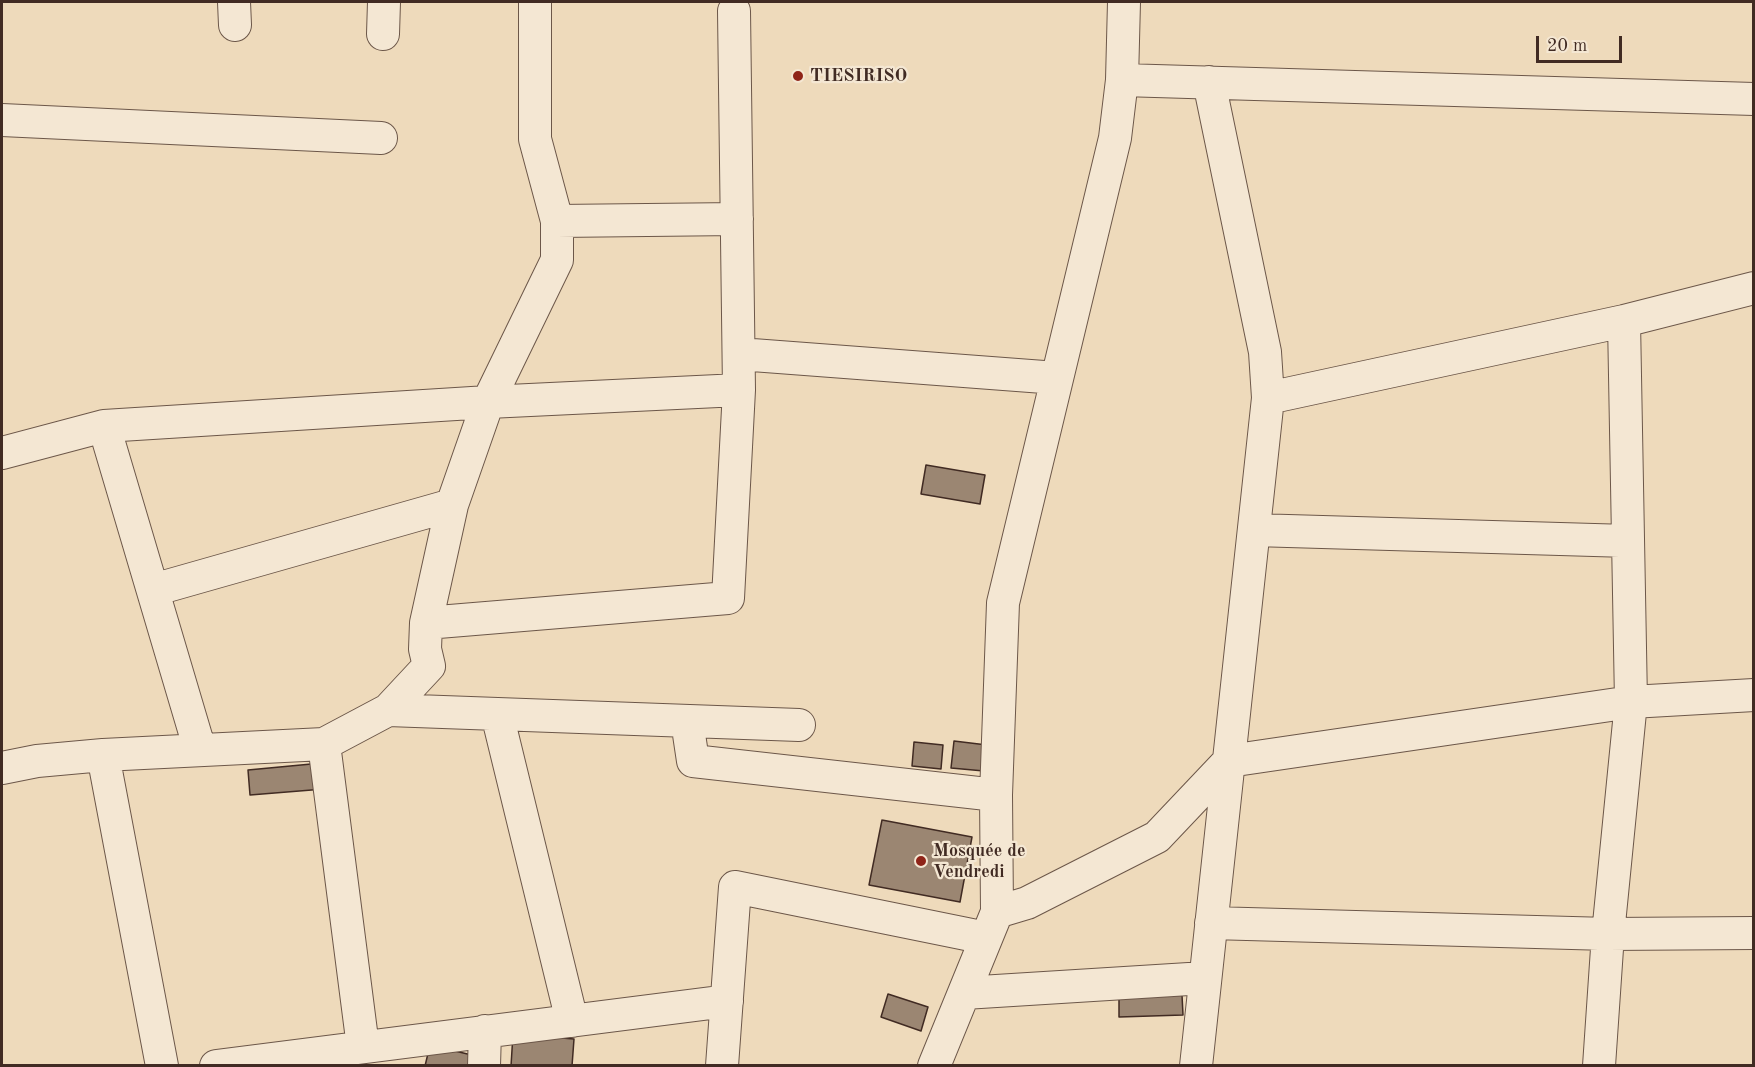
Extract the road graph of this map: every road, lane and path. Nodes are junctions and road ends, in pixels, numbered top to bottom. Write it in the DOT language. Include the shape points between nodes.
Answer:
graph roads {
  1 [pos="384,2"];
  2 [pos="535,2"];
  3 [pos="1124,2"];
  4 [pos="735,11"];
  5 [pos="382,34"];
  6 [pos="1122,80"];
  7 [pos="1209,82"];
  8 [pos="1754,99"];
  9 [pos="2,120"];
  10 [pos="381,138"];
  11 [pos="737,219"];
  12 [pos="557,221"];
  13 [pos="1754,288"];
  14 [pos="1624,321"];
  15 [pos="739,354"];
  16 [pos="1057,378"];
  17 [pos="739,390"];
  18 [pos="1268,398"];
  19 [pos="489,402"];
  20 [pos="104,426"];
  21 [pos="2,453"];
  22 [pos="452,505"];
  23 [pos="1254,530"];
  24 [pos="1628,541"];
  25 [pos="153,590"];
  26 [pos="426,623"];
  27 [pos="1754,695"];
  28 [pos="1631,702"];
  29 [pos="388,710"];
  30 [pos="497,714"];
  31 [pos="687,721"];
  32 [pos="800,724"];
  33 [pos="324,744"];
  34 [pos="200,750"];
  35 [pos="103,755"];
  36 [pos="1229,761"];
  37 [pos="3,762"];
  38 [pos="996,795"];
  39 [pos="1211,923"];
  40 [pos="992,925"];
  41 [pos="1754,933"];
  42 [pos="1608,934"];
  43 [pos="1205,978"];
  44 [pos="964,993"];
  45 [pos="727,1001"];
  46 [pos="572,1021"];
  47 [pos="485,1031"];
  48 [pos="363,1047"];
  49 [pos="407,1053"];
  50 [pos="162,1065"];
  51 [pos="216,1065"];
  52 [pos="484,1065"];
  53 [pos="722,1065"];
  54 [pos="934,1065"];
  55 [pos="1196,1065"];
  56 [pos="1599,1065"];
  1 -- 5 [label="street"];
  2 -- 12 [label="street" via="535,139"];
  3 -- 6 [label="street"];
  4 -- 11 [label="street"];
  6 -- 7 [label="street"];
  6 -- 16 [label="street" via="1114,138"];
  7 -- 8 [label="street"];
  7 -- 18 [label="street" via="1265,352"];
  9 -- 10 [label="street"];
  11 -- 12 [label="street"];
  11 -- 15 [label="street"];
  12 -- 19 [label="street" via="557,261"];
  13 -- 14 [label="street"];
  14 -- 18 [label="street"];
  14 -- 24 [label="street"];
  15 -- 16 [label="street"];
  15 -- 17 [label="street"];
  16 -- 38 [label="street" via="1003,603"];
  17 -- 19 [label="street"];
  17 -- 26 [label="street" via="728,598"];
  18 -- 23 [label="street"];
  19 -- 20 [label="street"];
  19 -- 22 [label="street"];
  20 -- 21 [label="street"];
  20 -- 25 [label="street"];
  22 -- 25 [label="street"];
  22 -- 26 [label="street"];
  23 -- 24 [label="street"];
  23 -- 36 [label="street"];
  24 -- 28 [label="street"];
  25 -- 34 [label="street"];
  26 -- 29 [label="street" via="429,666"];
  27 -- 28 [label="street"];
  28 -- 36 [label="street"];
  28 -- 42 [label="street"];
  29 -- 30 [label="street"];
  29 -- 33 [label="street"];
  30 -- 31 [label="street"];
  30 -- 46 [label="street"];
  31 -- 32 [label="street"];
  31 -- 38 [label="street" via="693,761"];
  33 -- 34 [label="street"];
  33 -- 48 [label="street"];
  34 -- 35 [label="street"];
  35 -- 37 [label="street"];
  35 -- 50 [label="street"];
  36 -- 39 [label="street"];
  36 -- 40 [label="street" via="1157,837"];
  38 -- 40 [label="street"];
  39 -- 42 [label="street"];
  39 -- 43 [label="street"];
  40 -- 44 [label="street"];
  40 -- 45 [label="street" via="735,887"];
  41 -- 42 [label="street"];
  42 -- 56 [label="street"];
  43 -- 44 [label="street"];
  43 -- 55 [label="street"];
  44 -- 54 [label="street"];
  45 -- 46 [label="street"];
  45 -- 53 [label="street"];
  46 -- 47 [label="street"];
  47 -- 49 [label="street"];
  47 -- 52 [label="street"];
  48 -- 49 [label="street"];
  48 -- 51 [label="street"];
}
